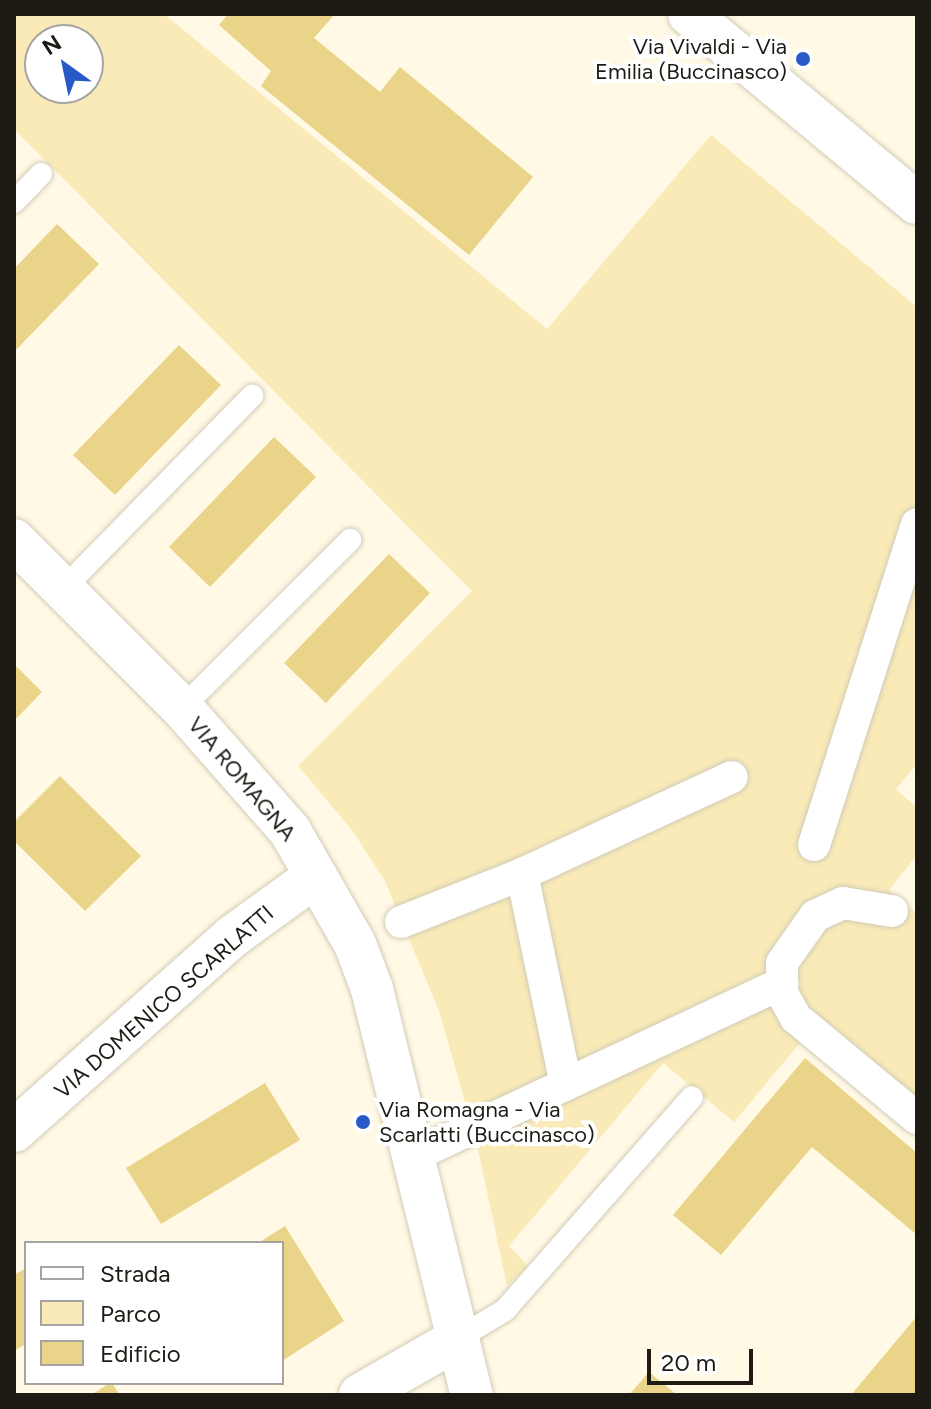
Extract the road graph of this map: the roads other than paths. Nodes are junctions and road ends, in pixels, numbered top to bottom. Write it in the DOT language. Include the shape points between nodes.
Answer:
graph roads {
  1 [pos="689,14"];
  2 [pos="41,174"];
  3 [pos="14,202"];
  4 [pos="917,203"];
  5 [pos="252,396"];
  6 [pos="917,524"];
  7 [pos="14,540"];
  8 [pos="350,540"];
  9 [pos="62,590"];
  10 [pos="182,708"];
  11 [pos="732,777"];
  12 [pos="814,845"];
  13 [pos="522,874"];
  14 [pos="316,876"];
  15 [pos="892,911"];
  16 [pos="401,922"];
  17 [pos="782,983"];
  18 [pos="566,1084"];
  19 [pos="692,1097"];
  20 [pos="917,1118"];
  21 [pos="14,1131"];
  22 [pos="413,1156"];
  23 [pos="459,1338"];
  24 [pos="360,1395"];
  25 [pos="472,1395"];
  1 -- 4 [label="street"];
  2 -- 3 [label="lane"];
  5 -- 9 [label="lane"];
  6 -- 12 [label="street"];
  7 -- 9 [label="street, VIA ROMAGNA"];
  8 -- 10 [label="lane"];
  9 -- 10 [label="street, VIA ROMAGNA"];
  10 -- 14 [label="street, VIA ROMAGNA" via="290,831"];
  11 -- 13 [label="street"];
  13 -- 16 [label="street"];
  13 -- 18 [label="street"];
  14 -- 21 [label="street, VIA DOMENICO SCARLATTI" via="233,936"];
  14 -- 22 [label="street, VIA ROMAGNA" via="355,944 372,989"];
  15 -- 17 [label="street" via="843,903 815,916 782,963"];
  17 -- 18 [label="street"];
  17 -- 20 [label="street" via="796,1018"];
  18 -- 22 [label="street"];
  19 -- 23 [label="lane" via="505,1310"];
  22 -- 23 [label="street, VIA ROMAGNA"];
  23 -- 24 [label="street"];
  23 -- 25 [label="street, VIA ROMAGNA"];
}
